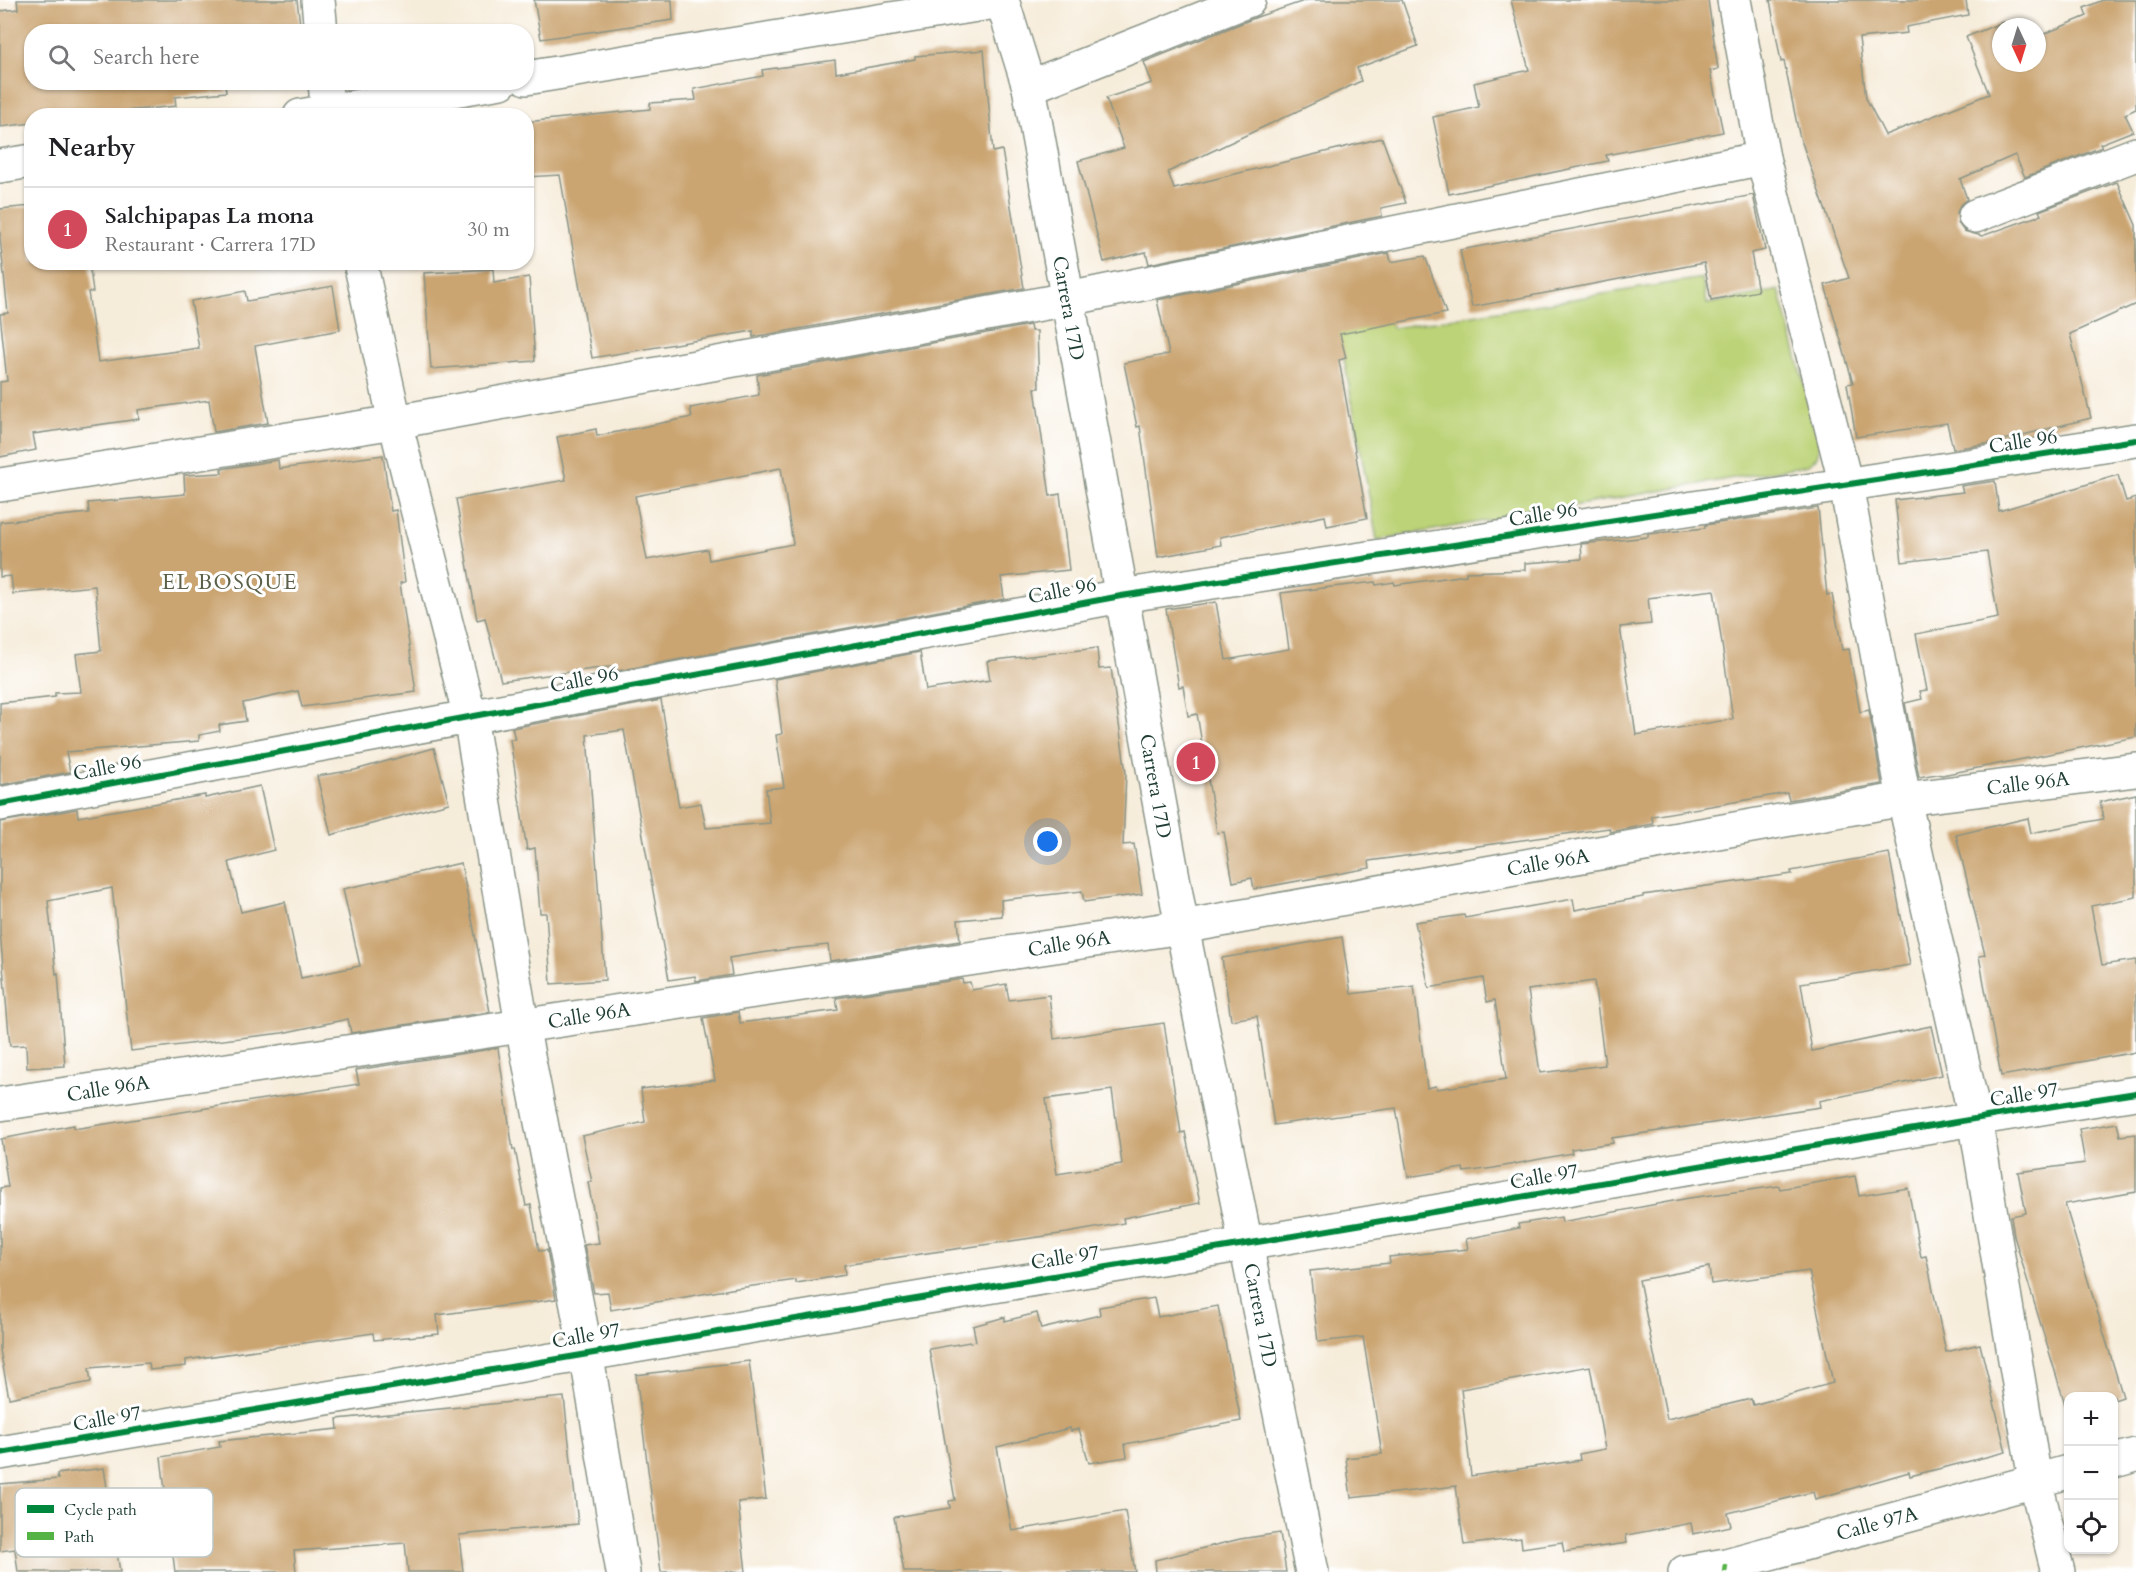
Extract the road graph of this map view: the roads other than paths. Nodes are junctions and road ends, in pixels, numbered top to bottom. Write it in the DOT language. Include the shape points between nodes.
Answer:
graph roads {
  1 [pos="318,0"];
  2 [pos="1002,0"];
  3 [pos="1249,0"];
  4 [pos="1734,0"];
  5 [pos="320,24"];
  6 [pos="534,77"];
  7 [pos="1029,87"];
  8 [pos="441,90"];
  9 [pos="320,106"];
  10 [pos="2136,154"];
  11 [pos="1763,158"];
  12 [pos="24,162"];
  13 [pos="0,166"];
  14 [pos="1975,216"];
  15 [pos="362,270"];
  16 [pos="1068,299"];
  17 [pos="395,422"];
  18 [pos="2136,440"];
  19 [pos="0,485"];
  20 [pos="1846,485"];
  21 [pos="1121,596"];
  22 [pos="470,717"];
  23 [pos="2136,770"];
  24 [pos="1904,798"];
  25 [pos="0,804"];
  26 [pos="1182,927"];
  27 [pos="522,1025"];
  28 [pos="2136,1093"];
  29 [pos="0,1104"];
  30 [pos="1976,1118"];
  31 [pos="1247,1244"];
  32 [pos="586,1352"];
  33 [pos="0,1453"];
  34 [pos="2136,1455"];
  35 [pos="2118,1460"];
  36 [pos="2064,1473"];
  37 [pos="2034,1480"];
  38 [pos="1726,1568"];
  39 [pos="623,1572"];
  40 [pos="1311,1572"];
  41 [pos="1685,1572"];
  42 [pos="2058,1572"];
  1 -- 5 [label="street"];
  2 -- 6 [label="street"];
  2 -- 7 [label="street, Carrera 17D"];
  3 -- 7 [label="street"];
  4 -- 11 [label="street"];
  7 -- 16 [label="street, Carrera 17D"];
  8 -- 9 [label="street"];
  10 -- 14 [label="street"];
  11 -- 16 [label="street"];
  11 -- 20 [label="street"];
  12 -- 13 [label="street"];
  15 -- 17 [label="street"];
  16 -- 17 [label="street"];
  16 -- 21 [label="street, Carrera 17D"];
  17 -- 19 [label="street"];
  17 -- 22 [label="street"];
  18 -- 20 [label="street, Calle 96"];
  20 -- 21 [label="street, Calle 96"];
  20 -- 24 [label="street"];
  21 -- 22 [label="street, Calle 96"];
  21 -- 26 [label="street, Carrera 17D"];
  22 -- 25 [label="street, Calle 96"];
  22 -- 27 [label="street"];
  23 -- 24 [label="street, Calle 96A"];
  24 -- 26 [label="street, Calle 96A"];
  24 -- 30 [label="street"];
  26 -- 27 [label="street, Calle 96A"];
  26 -- 31 [label="street, Carrera 17D"];
  27 -- 29 [label="street, Calle 96A"];
  27 -- 32 [label="street"];
  28 -- 30 [label="street, Calle 97"];
  30 -- 31 [label="street, Calle 97"];
  30 -- 37 [label="street"];
  31 -- 32 [label="street, Calle 97"];
  31 -- 40 [label="street, Carrera 17D"];
  32 -- 33 [label="street, Calle 97"];
  32 -- 39 [label="street"];
  34 -- 35 [label="street"];
  36 -- 37 [label="street, Calle 97A"];
  37 -- 38 [label="street, Calle 97A"];
  37 -- 42 [label="street"];
  38 -- 41 [label="street, Calle 97A"];
}
